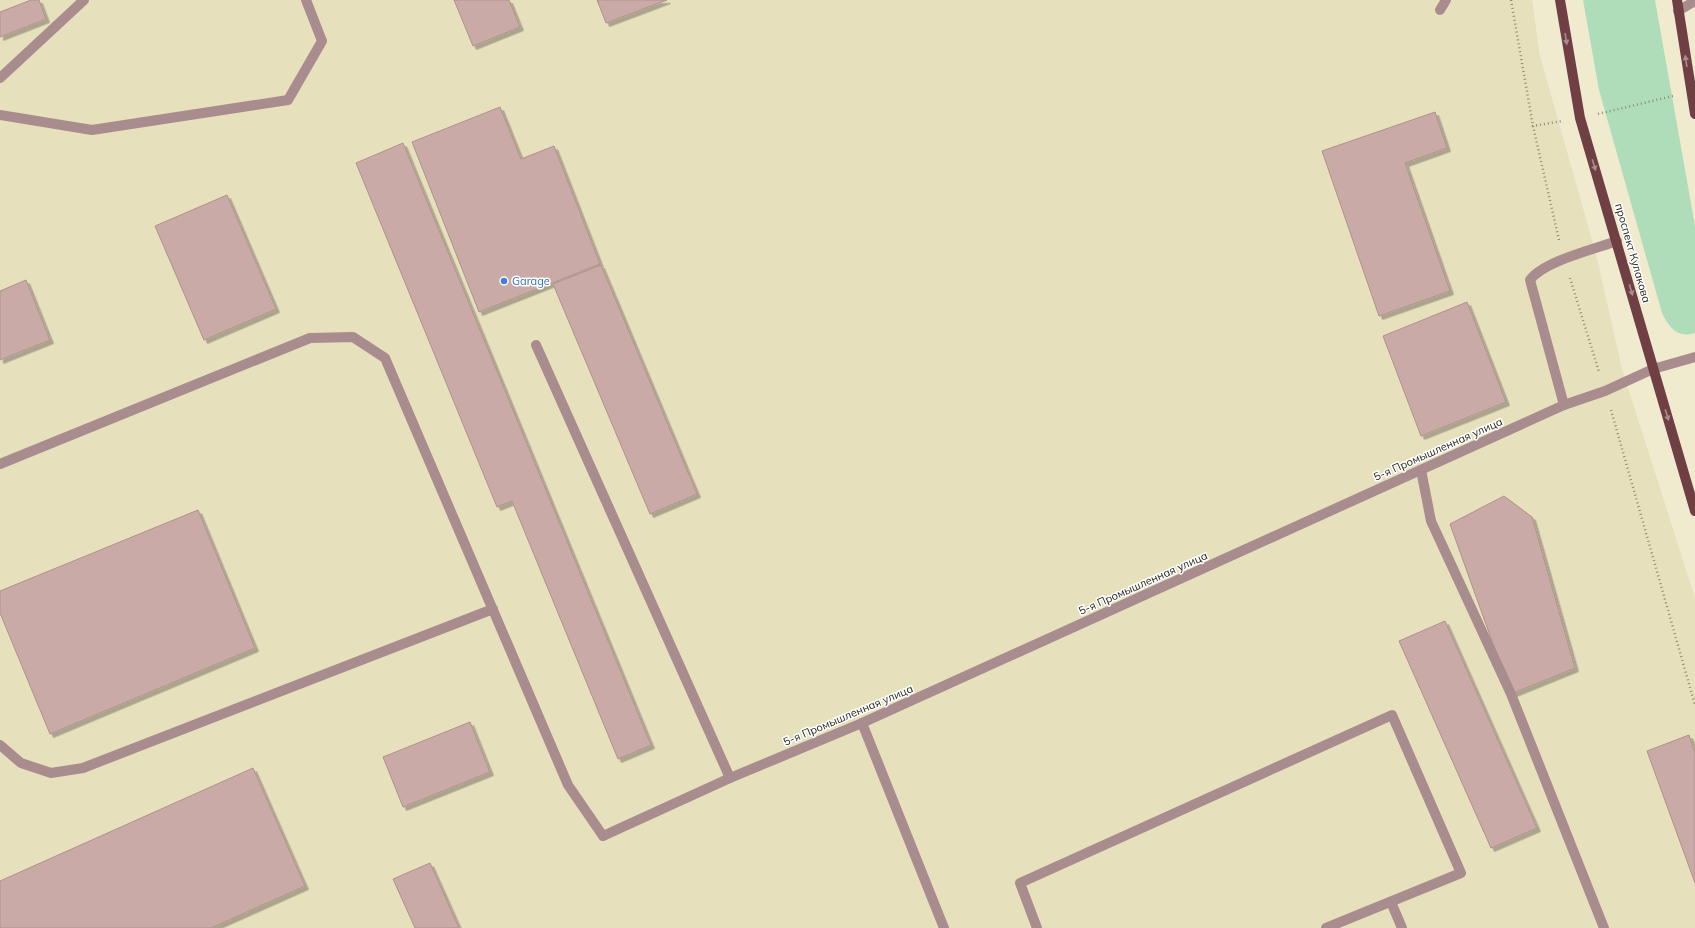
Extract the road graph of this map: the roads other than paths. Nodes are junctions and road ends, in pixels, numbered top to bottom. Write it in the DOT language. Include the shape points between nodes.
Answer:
graph roads {
  1 [pos="84,0"];
  2 [pos="306,0"];
  3 [pos="1446,0"];
  4 [pos="1560,0"];
  5 [pos="1677,0"];
  6 [pos="1695,1"];
  7 [pos="1440,10"];
  8 [pos="1678,11"];
  9 [pos="0,78"];
  10 [pos="0,114"];
  11 [pos="1695,114"];
  12 [pos="1617,241"];
  13 [pos="536,345"];
  14 [pos="1695,357"];
  15 [pos="1653,370"];
  16 [pos="1564,405"];
  17 [pos="0,464"];
  18 [pos="1421,470"];
  19 [pos="1695,511"];
  20 [pos="493,609"];
  21 [pos="862,723"];
  22 [pos="0,745"];
  23 [pos="730,778"];
  24 [pos="1391,902"];
  25 [pos="944,928"];
  26 [pos="1037,928"];
  27 [pos="1326,928"];
  28 [pos="1402,928"];
  29 [pos="1604,928"];
  1 -- 9 [label="street"];
  2 -- 10 [label="street" via="322,41 288,100 92,130"];
  3 -- 7 [label="street"];
  4 -- 12 [label="main road, проспект Кулакова, one-way" via="1580,118"];
  5 -- 8 [label="main road"];
  6 -- 8 [label="street"];
  11 -- 8 [label="main road, one-way"];
  12 -- 15 [label="main road, проспект Кулакова, one-way"];
  12 -- 16 [label="street" via="1564,259 1534,274 1530,280"];
  13 -- 23 [label="street"];
  14 -- 15 [label="street, 5-я Промышленная улица"];
  15 -- 16 [label="street, 5-я Промышленная улица"];
  15 -- 19 [label="main road, проспект Кулакова, one-way"];
  16 -- 18 [label="street, 5-я Промышленная улица"];
  17 -- 20 [label="street" via="310,338 353,337 385,358"];
  18 -- 21 [label="street, 5-я Промышленная улица"];
  18 -- 29 [label="street" via="1431,521 1511,694"];
  20 -- 22 [label="street" via="83,768 51,773 21,763"];
  20 -- 23 [label="street, 5-я Промышленная улица" via="568,784 604,836"];
  21 -- 23 [label="street, 5-я Промышленная улица"];
  21 -- 25 [label="street"];
  24 -- 26 [label="street" via="1461,873 1392,715 1020,883"];
  24 -- 27 [label="street"];
  24 -- 28 [label="street"];
}
